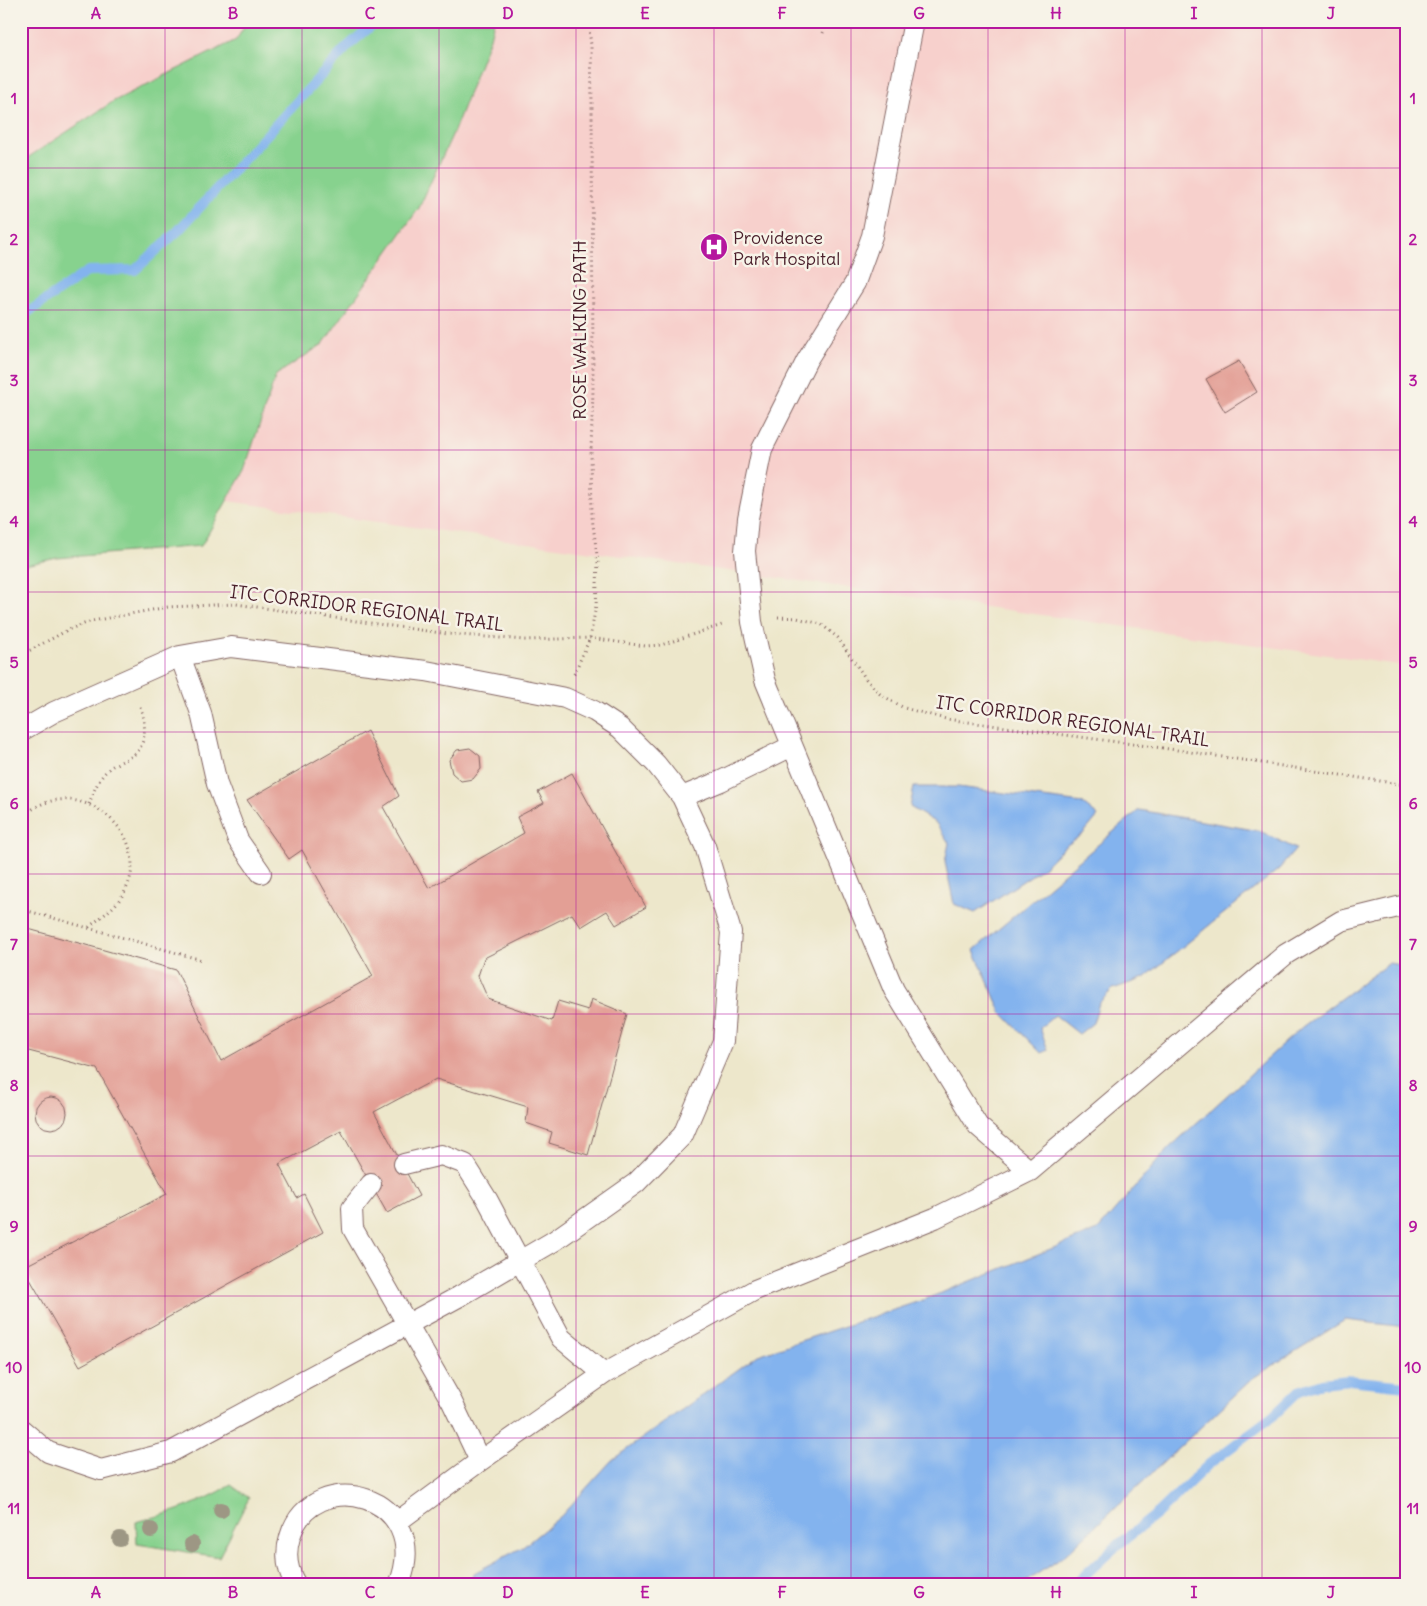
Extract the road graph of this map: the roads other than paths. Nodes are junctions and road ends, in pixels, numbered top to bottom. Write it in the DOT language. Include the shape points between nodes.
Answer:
graph roads {
  1 [pos="914,21"];
  2 [pos="180,656"];
  3 [pos="21,731"];
  4 [pos="792,746"];
  5 [pos="682,796"];
  6 [pos="261,872"];
  7 [pos="1406,905"];
  8 [pos="404,1164"];
  9 [pos="1030,1171"];
  10 [pos="370,1184"];
  11 [pos="520,1261"];
  12 [pos="408,1324"];
  13 [pos="604,1374"];
  14 [pos="21,1429"];
  15 [pos="480,1461"];
  16 [pos="397,1522"];
  17 [pos="296,1585"];
  18 [pos="399,1585"];
  1 -- 4 [label="lane" via="872,236 855,283 808,360 762,449 748,518 746,572 757,651 765,680"];
  2 -- 3 [label="lane" via="54,712"];
  2 -- 5 [label="lane" via="241,648 426,672 565,698 620,728"];
  2 -- 6 [label="lane" via="201,712 218,784 238,840"];
  4 -- 5 [label="lane"];
  4 -- 9 [label="lane" via="894,990 978,1126"];
  5 -- 11 [label="lane" via="705,846 731,932 723,1041 683,1135 636,1183"];
  7 -- 9 [label="lane" via="1341,921 1286,954"];
  8 -- 11 [label="lane" via="441,1155 465,1164"];
  9 -- 13 [label="lane" via="935,1218 755,1290"];
  10 -- 12 [label="lane" via="352,1208 353,1229"];
  11 -- 12 [label="lane"];
  11 -- 13 [label="lane" via="561,1338"];
  12 -- 14 [label="lane" via="172,1452 101,1470 48,1452"];
  12 -- 15 [label="lane" via="452,1402"];
  13 -- 15 [label="lane"];
  15 -- 16 [label="lane"];
  16 -- 17 [label="lane" via="385,1508 370,1499 352,1495 333,1496 316,1504 292,1529 288,1545 287,1562"];
  16 -- 18 [label="lane" via="407,1553"];
}
